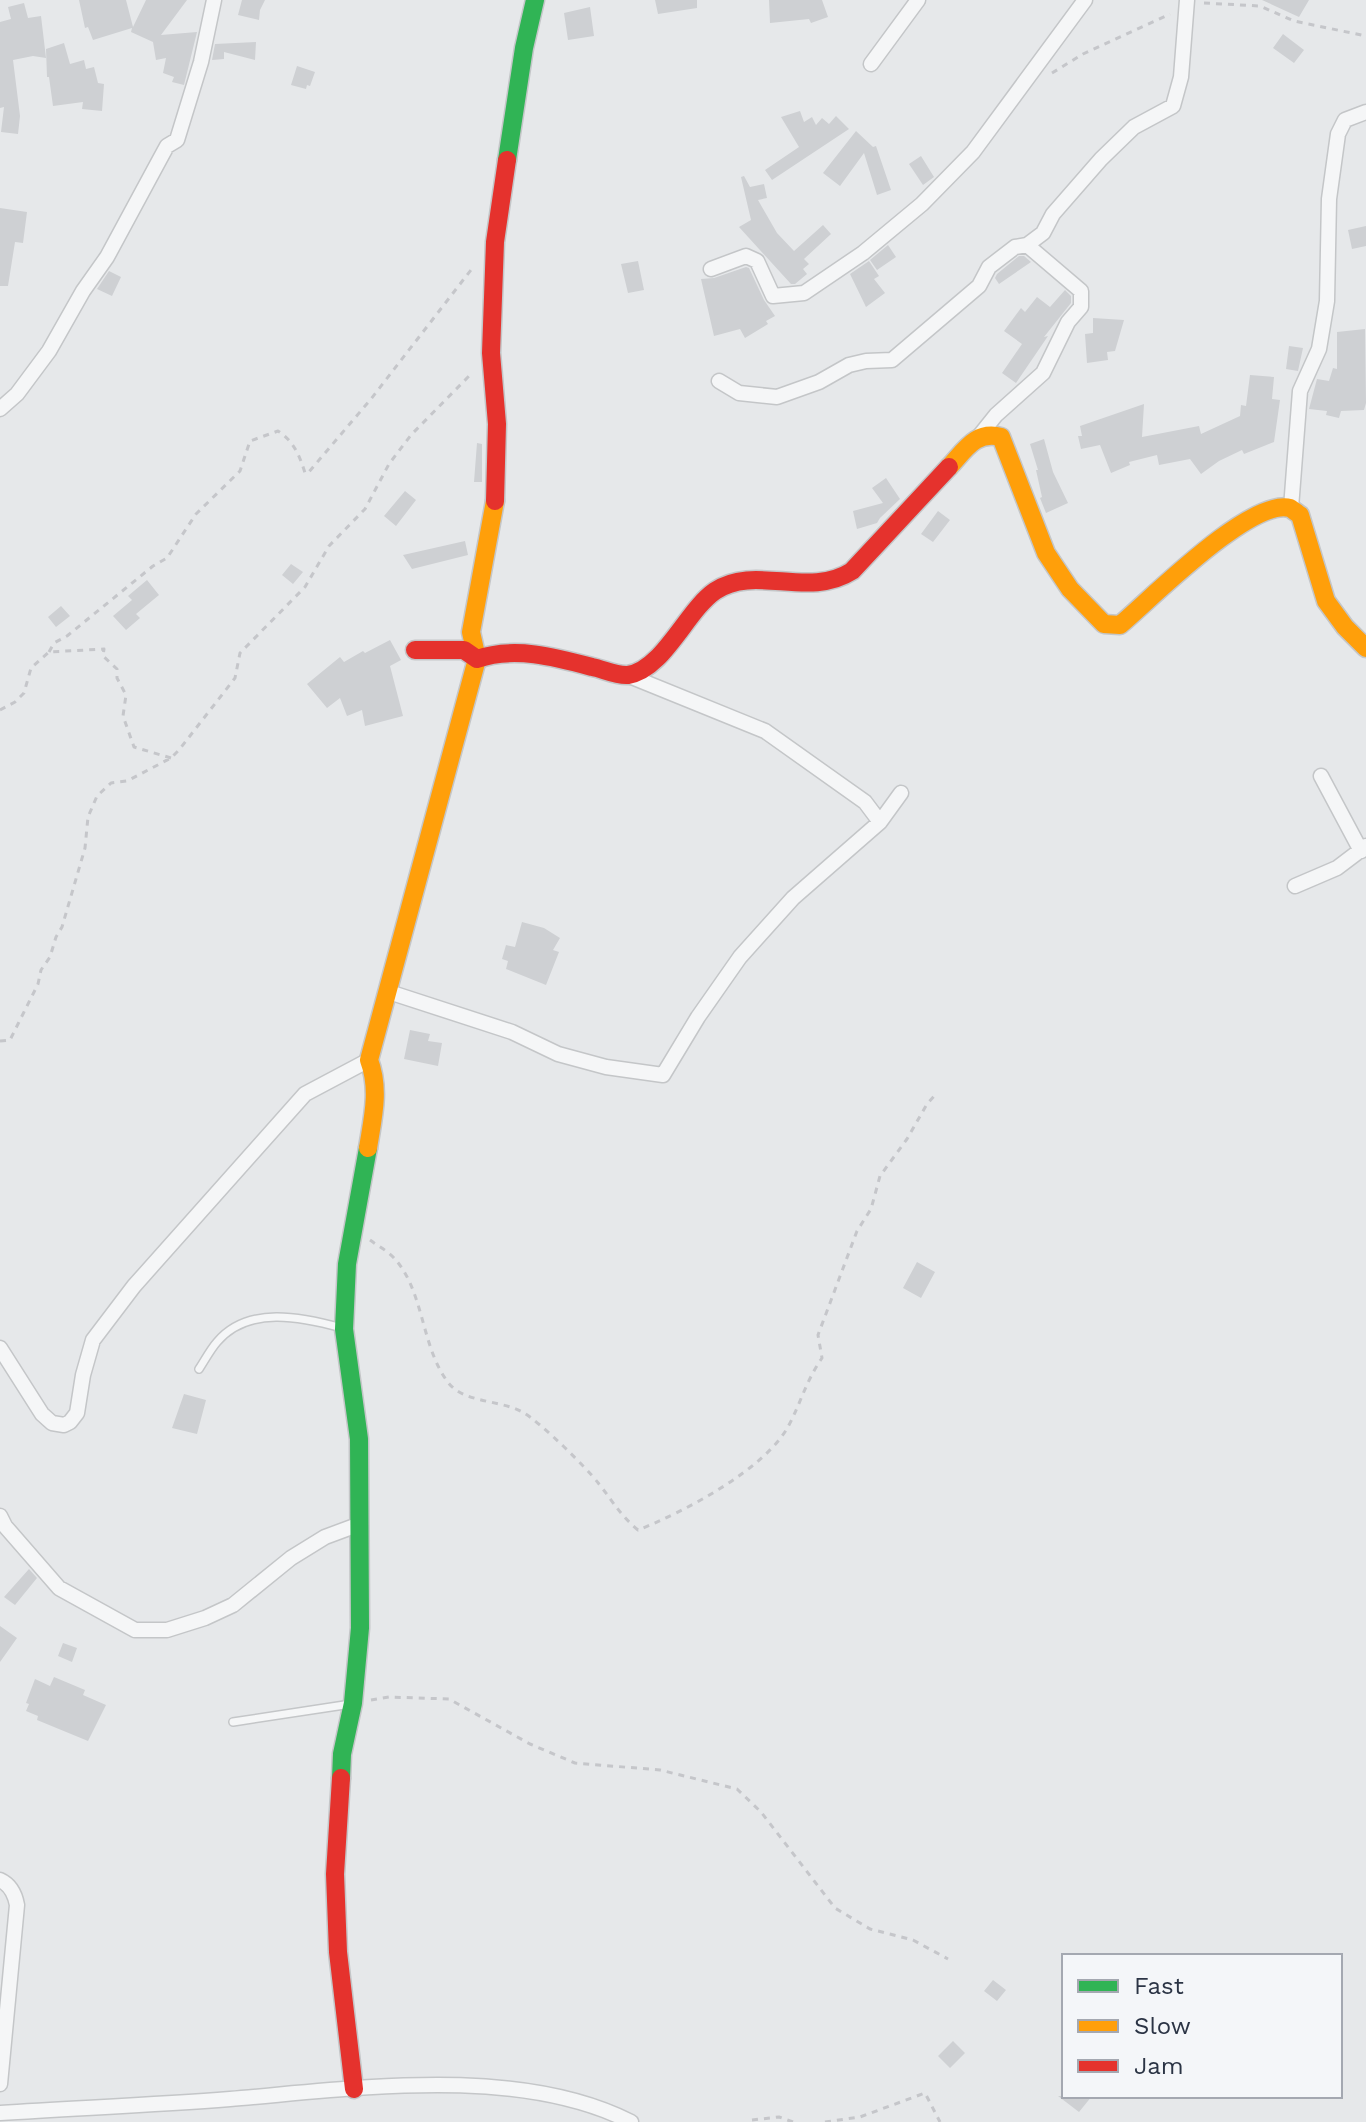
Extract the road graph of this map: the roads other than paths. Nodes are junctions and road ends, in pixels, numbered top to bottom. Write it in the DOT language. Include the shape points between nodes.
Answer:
graph roads {
  1 [pos="214,0"];
  2 [pos="535,0"];
  3 [pos="918,0"];
  4 [pos="1085,0"];
  5 [pos="1187,0"];
  6 [pos="871,64"];
  7 [pos="1366,112"];
  8 [pos="1027,245"];
  9 [pos="711,269"];
  10 [pos="719,381"];
  11 [pos="0,409"];
  12 [pos="980,435"];
  13 [pos="1291,508"];
  14 [pos="1366,648"];
  15 [pos="415,650"];
  16 [pos="477,659"];
  17 [pos="627,675"];
  18 [pos="1321,776"];
  19 [pos="901,793"];
  20 [pos="880,822"];
  21 [pos="1364,848"];
  22 [pos="1295,886"];
  23 [pos="389,992"];
  24 [pos="369,1060"];
  25 [pos="344,1329"];
  26 [pos="0,1348"];
  27 [pos="199,1369"];
  28 [pos="0,1516"];
  29 [pos="360,1524"];
  30 [pos="353,1703"];
  31 [pos="233,1722"];
  32 [pos="0,1880"];
  33 [pos="0,2084"];
  34 [pos="354,2089"];
  35 [pos="0,2113"];
  36 [pos="631,2122"];
  1 -- 11 [label="street" via="177,140 167,146 49,351"];
  2 -- 16 [label="street" via="495,242 495,502 471,632"];
  3 -- 6 [label="street"];
  4 -- 9 [label="street" via="973,152 863,253 804,293 773,296 757,261 746,256"];
  5 -- 8 [label="street" via="1181,77 1173,106 1134,127"];
  7 -- 13 [label="street" via="1345,120 1338,134 1329,199 1327,301 1319,349 1300,391"];
  8 -- 10 [label="street" via="1015,247 989,267 979,286 892,360 849,365 777,397 739,393"];
  8 -- 12 [label="street" via="1081,291 1081,307 1043,373"];
  12 -- 13 [label="street" via="1001,437 1046,553 1070,589 1104,624 1120,625 1243,522 1270,509"];
  12 -- 17 [label="street" via="852,571 824,583 749,581 715,591 644,670"];
  13 -- 14 [label="street" via="1300,515 1326,601"];
  15 -- 16 [label="street" via="464,650"];
  16 -- 17 [label="street" via="508,653"];
  16 -- 23 [label="street"];
  17 -- 20 [label="street" via="765,731 865,802"];
  18 -- 21 [label="street"];
  19 -- 20 [label="street"];
  20 -- 23 [label="street" via="793,898 740,957 663,1075 558,1054 512,1032"];
  21 -- 22 [label="street" via="1337,868"];
  23 -- 24 [label="street"];
  24 -- 25 [label="street" via="376,1078 375,1109 347,1264"];
  24 -- 26 [label="street" via="305,1094 134,1286 93,1340 77,1413 70,1422 52,1423 42,1414"];
  25 -- 27 [label="lane" via="307,1318 247,1321 218,1340"];
  25 -- 29 [label="street" via="359,1439"];
  28 -- 29 [label="street" via="59,1588 135,1630 167,1630 233,1605 291,1558"];
  29 -- 30 [label="street" via="360,1628"];
  30 -- 31 [label="lane"];
  30 -- 34 [label="street" via="342,1754 335,1874"];
  32 -- 33 [label="street" via="17,1905"];
  34 -- 35 [label="street"];
  34 -- 36 [label="street" via="465,2085 539,2091"];
}
